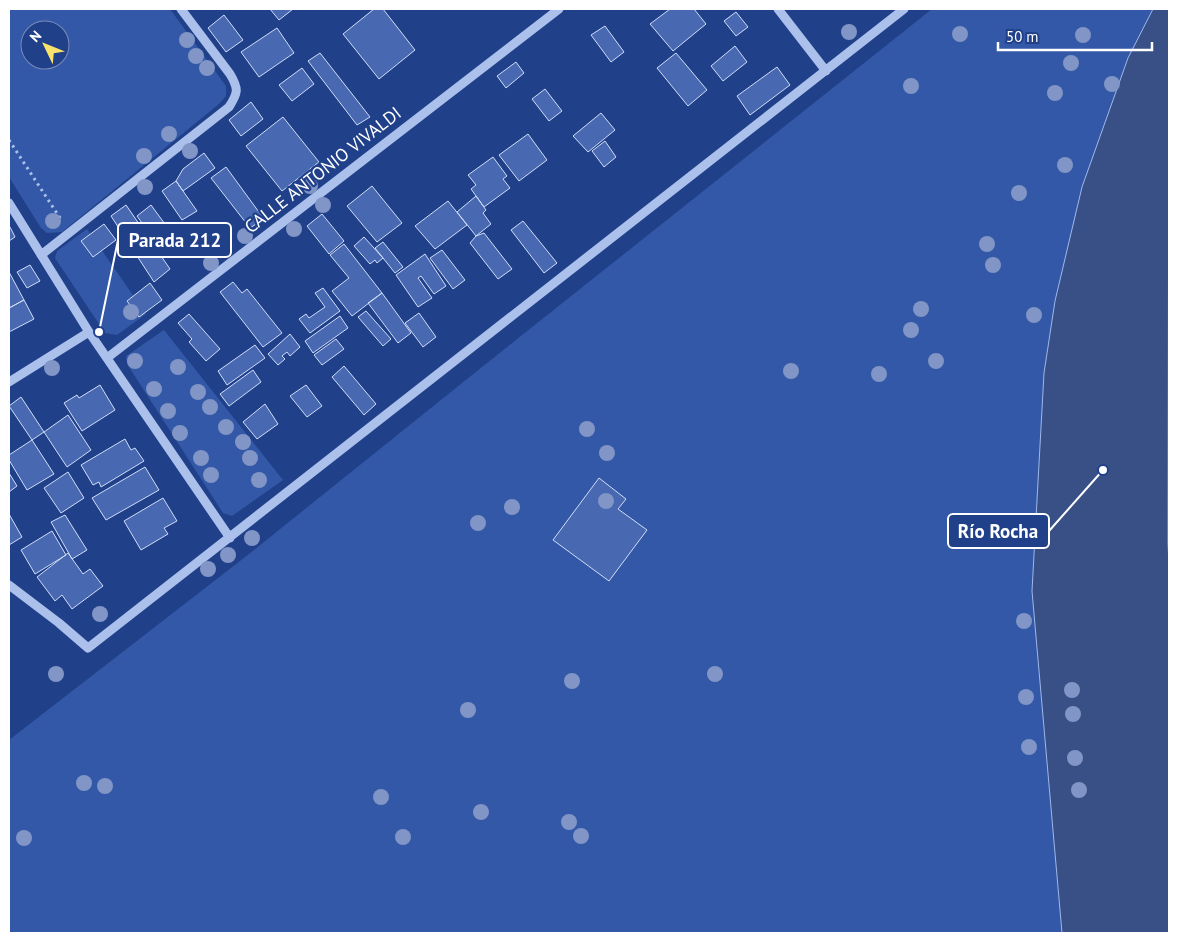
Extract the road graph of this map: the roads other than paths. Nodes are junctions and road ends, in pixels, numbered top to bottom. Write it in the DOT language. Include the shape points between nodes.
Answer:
graph roads {
  1 [pos="181,9"];
  2 [pos="559,9"];
  3 [pos="778,9"];
  4 [pos="904,9"];
  5 [pos="826,71"];
  6 [pos="9,203"];
  7 [pos="41,255"];
  8 [pos="89,332"];
  9 [pos="107,358"];
  10 [pos="9,382"];
  11 [pos="230,538"];
  12 [pos="9,585"];
  1 -- 7 [label="street" via="230,74 236,84 237,95 229,107"];
  2 -- 9 [label="street, CALLE ANTONIO VIVALDI"];
  3 -- 5 [label="street"];
  4 -- 5 [label="street"];
  5 -- 11 [label="street"];
  6 -- 7 [label="street"];
  7 -- 8 [label="street"];
  8 -- 9 [label="street"];
  8 -- 10 [label="street"];
  9 -- 11 [label="street"];
  11 -- 12 [label="street" via="88,648"];
}
